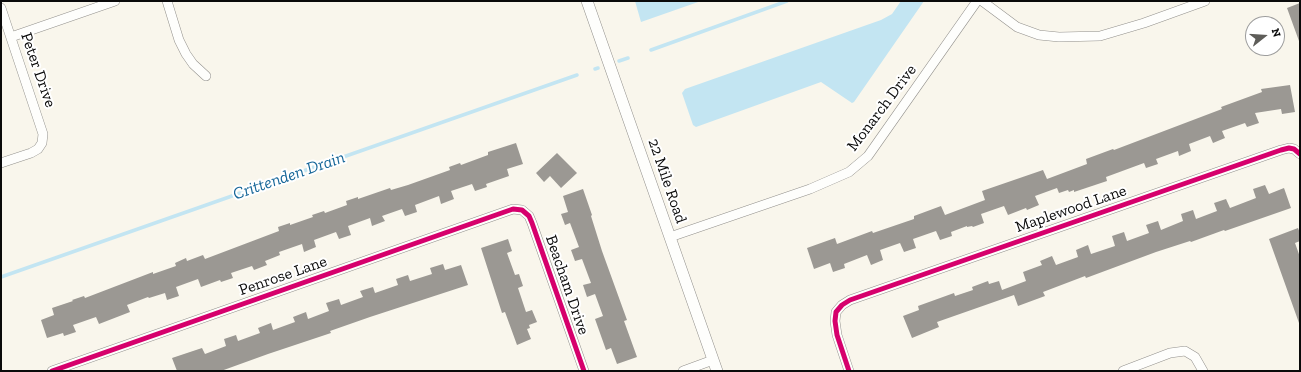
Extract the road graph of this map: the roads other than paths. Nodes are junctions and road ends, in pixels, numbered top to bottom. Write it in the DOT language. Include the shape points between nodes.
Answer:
graph roads {
  1 [pos="115,1"];
  2 [pos="167,1"];
  3 [pos="587,1"];
  4 [pos="977,1"];
  5 [pos="982,1"];
  6 [pos="1205,1"];
  7 [pos="1,8"];
  8 [pos="11,37"];
  9 [pos="206,76"];
  10 [pos="1300,154"];
  11 [pos="1,163"];
  12 [pos="522,210"];
  13 [pos="670,237"];
  14 [pos="715,366"];
  15 [pos="52,371"];
  16 [pos="584,371"];
  17 [pos="683,371"];
  18 [pos="849,371"];
  19 [pos="1123,371"];
  20 [pos="1203,371"];
  1 -- 8 [label="street"];
  2 -- 9 [label="street" via="186,54"];
  3 -- 13 [label="street, 22 Mile Road"];
  4 -- 13 [label="street, Monarch Drive" via="868,156 849,172 810,189"];
  5 -- 6 [label="street" via="1017,27 1039,35 1059,37 1100,36"];
  7 -- 8 [label="street, Peter Drive"];
  8 -- 11 [label="street, Peter Drive" via="43,134 38,149"];
  10 -- 18 [label="street, Maplewood Lane" via="1289,148 1281,150 850,300 836,312 835,321 836,335"];
  12 -- 15 [label="street, Penrose Lane" via="506,210"];
  12 -- 16 [label="street, Beacham Drive" via="532,223"];
  13 -- 14 [label="street, 22 Mile Road"];
  14 -- 17 [label="street"];
  19 -- 20 [label="street" via="1170,353 1185,351 1195,357"];
}
